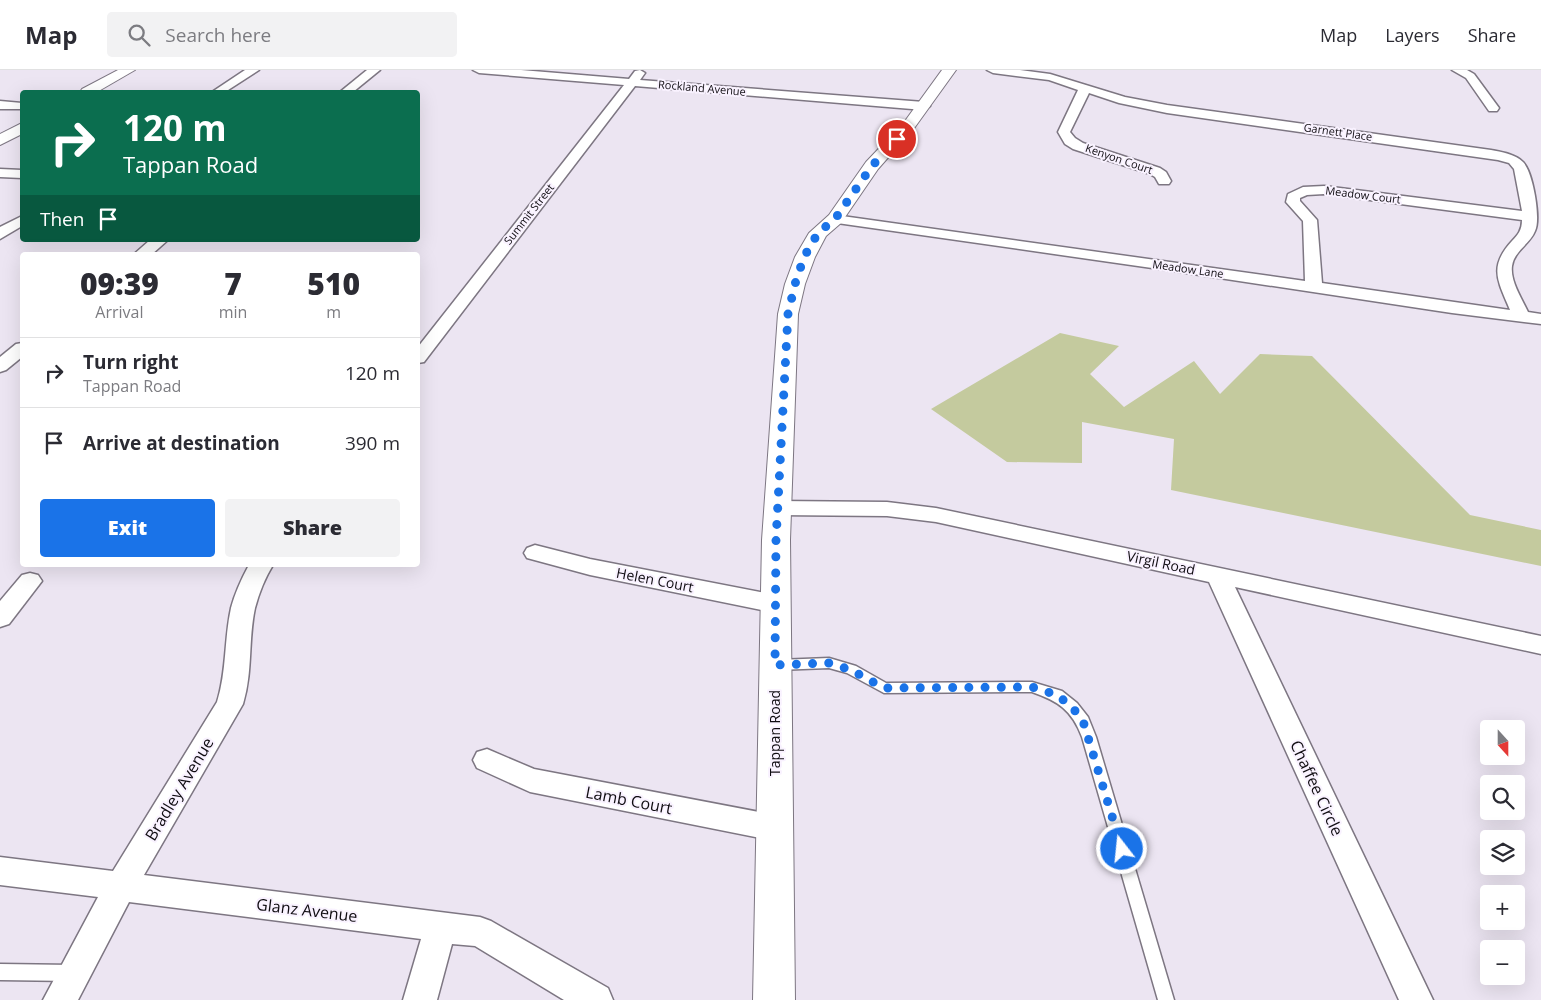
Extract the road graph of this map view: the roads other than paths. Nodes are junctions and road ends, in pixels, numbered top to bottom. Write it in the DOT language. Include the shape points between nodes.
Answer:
graph roads {
  1 [pos="128,70"];
  2 [pos="253,70"];
  3 [pos="374,70"];
  4 [pos="479,70"];
  5 [pos="641,70"];
  6 [pos="949,70"];
  7 [pos="993,70"];
  8 [pos="1458,70"];
  9 [pos="632,82"];
  10 [pos="1085,88"];
  11 [pos="92,90"];
  12 [pos="221,90"];
  13 [pos="349,90"];
  14 [pos="0,105"];
  15 [pos="20,106"];
  16 [pos="924,106"];
  17 [pos="1493,108"];
  18 [pos="20,129"];
  19 [pos="0,140"];
  20 [pos="0,173"];
  21 [pos="20,174"];
  22 [pos="1164,181"];
  23 [pos="1531,217"];
  24 [pos="835,219"];
  25 [pos="20,221"];
  26 [pos="0,234"];
  27 [pos="157,242"];
  28 [pos="145,252"];
  29 [pos="1314,287"];
  30 [pos="1522,317"];
  31 [pos="1541,319"];
  32 [pos="20,350"];
  33 [pos="420,355"];
  34 [pos="0,366"];
  35 [pos="777,508"];
  36 [pos="535,553"];
  37 [pos="260,567"];
  38 [pos="1218,576"];
  39 [pos="30,582"];
  40 [pos="776,604"];
  41 [pos="0,618"];
  42 [pos="1541,645"];
  43 [pos="775,665"];
  44 [pos="487,760"];
  45 [pos="775,828"];
  46 [pos="0,870"];
  47 [pos="121,886"];
  48 [pos="441,927"];
  49 [pos="0,972"];
  50 [pos="74,973"];
  51 [pos="60,1000"];
  52 [pos="420,1000"];
  53 [pos="596,1000"];
  54 [pos="774,1000"];
  55 [pos="1166,1000"];
  56 [pos="1416,1000"];
  1 -- 11 [label="street"];
  2 -- 12 [label="street"];
  3 -- 13 [label="street"];
  4 -- 9 [label="street, Rockland Avenue"];
  5 -- 9 [label="street, Summit Street"];
  6 -- 16 [label="street, Tappan Road"];
  7 -- 10 [label="street, Garnett Place" via="1050,77"];
  8 -- 17 [label="street" via="1470,76"];
  9 -- 16 [label="street, Rockland Avenue"];
  9 -- 33 [label="street, Summit Street"];
  10 -- 22 [label="street, Kenyon Court" via="1064,132 1065,137 1078,146 1155,171"];
  10 -- 23 [label="street, Garnett Place" via="1167,109 1502,156 1521,167"];
  14 -- 15 [label="street"];
  16 -- 24 [label="street, Tappan Road" via="872,166"];
  18 -- 19 [label="street"];
  20 -- 21 [label="street"];
  23 -- 29 [label="street, Meadow Court" via="1324,190 1304,191 1293,197 1293,202 1310,220"];
  23 -- 30 [label="street" via="1530,228 1506,259 1504,271"];
  24 -- 29 [label="street, Meadow Lane"];
  24 -- 35 [label="street, Tappan Road" via="818,233 804,257 788,314"];
  25 -- 26 [label="street"];
  27 -- 28 [label="street"];
  29 -- 30 [label="street, Meadow Lane"];
  30 -- 31 [label="street, Meadow Lane"];
  32 -- 34 [label="street"];
  35 -- 38 [label="street, Virgil Road" via="887,509 923,513"];
  35 -- 40 [label="street, Tappan Road"];
  36 -- 40 [label="street, Helen Court"];
  37 -- 47 [label="street, Bradley Avenue" via="243,609 236,684 230,704"];
  38 -- 42 [label="street, Virgil Road"];
  38 -- 56 [label="street, Chaffee Circle"];
  39 -- 41 [label="street"];
  40 -- 43 [label="street, Tappan Road"];
  43 -- 45 [label="street, Tappan Road"];
  43 -- 55 [label="lane" via="829,663 851,670 884,688 1032,687 1057,695 1072,707 1083,721 1089,737"];
  44 -- 45 [label="street, Lamb Court" via="530,780"];
  45 -- 54 [label="street, Tappan Road"];
  46 -- 47 [label="street, Glanz Avenue"];
  47 -- 48 [label="street, Glanz Avenue"];
  47 -- 50 [label="street, Bradley Avenue"];
  48 -- 52 [label="street"];
  48 -- 53 [label="street, Glanz Avenue" via="480,932"];
  49 -- 50 [label="lane"];
  50 -- 51 [label="street, Bradley Avenue"];
}
